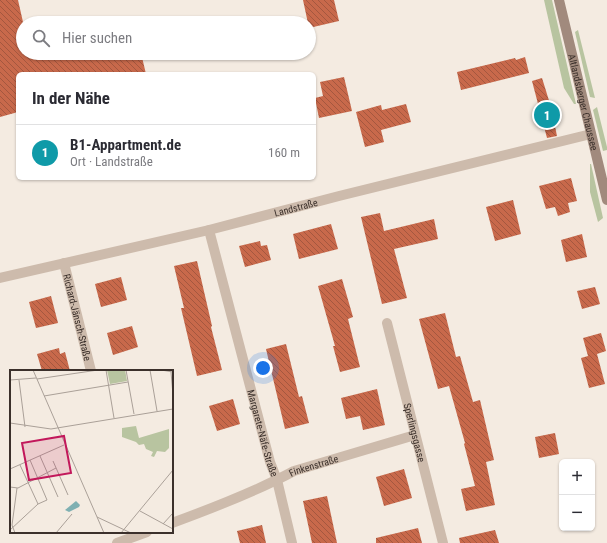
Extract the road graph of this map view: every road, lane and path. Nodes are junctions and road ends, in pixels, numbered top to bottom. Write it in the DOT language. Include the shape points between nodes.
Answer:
graph roads {
  1 [pos="559,0"];
  2 [pos="591,134"];
  3 [pos="607,200"];
  4 [pos="210,230"];
  5 [pos="64,263"];
  6 [pos="0,278"];
  7 [pos="386,323"];
  8 [pos="90,370"];
  9 [pos="415,435"];
  10 [pos="277,480"];
  11 [pos="173,523"];
  12 [pos="144,533"];
  13 [pos="132,537"];
  14 [pos="117,543"];
  15 [pos="292,543"];
  16 [pos="443,543"];
  1 -- 2 [label="main road, Altlandsberger Chaussee"];
  2 -- 3 [label="main road, Altlandsberger Chaussee"];
  2 -- 4 [label="street, Landstraße"];
  4 -- 5 [label="street, Landstraße"];
  4 -- 10 [label="street, Margarete-Näfe-Straße" via="270,462"];
  5 -- 6 [label="street, Landstraße"];
  5 -- 8 [label="street, Richard-Jänsch-Straße"];
  7 -- 9 [label="street, Sperlingsgasse"];
  9 -- 10 [label="street, Finkenstraße" via="294,472"];
  9 -- 16 [label="street, Sperlingsgasse"];
  10 -- 11 [label="street, Finkenstraße"];
  10 -- 15 [label="street, Margarete-Näfe-Straße"];
  12 -- 13 [label="street"];
  13 -- 14 [label="street"];
}
